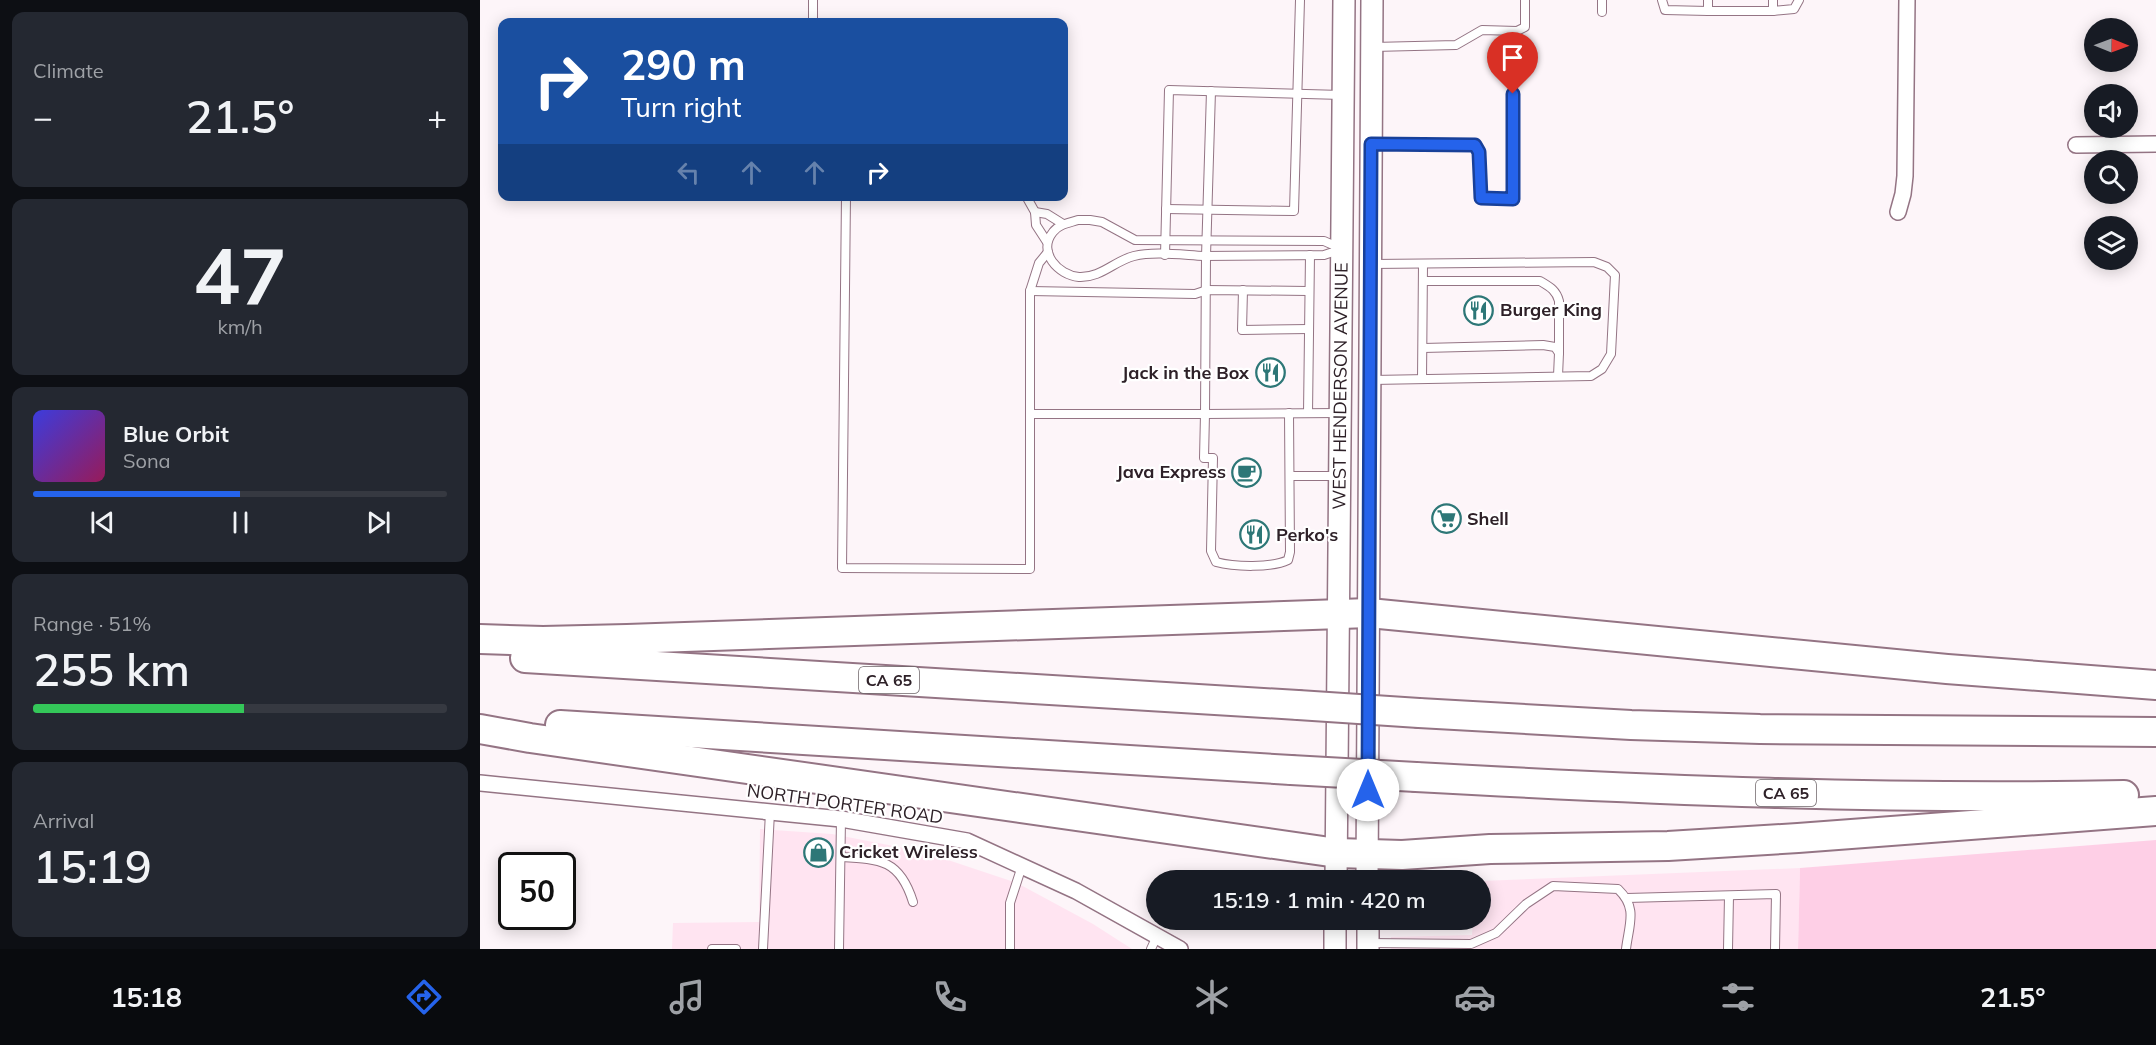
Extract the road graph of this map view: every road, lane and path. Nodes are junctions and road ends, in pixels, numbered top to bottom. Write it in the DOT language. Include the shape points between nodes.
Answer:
graph roads {
  1 [pos="813,0"];
  2 [pos="1300,0"];
  3 [pos="1344,0"];
  4 [pos="1372,0"];
  5 [pos="1525,0"];
  6 [pos="1602,0"];
  7 [pos="1662,0"];
  8 [pos="1708,0"];
  9 [pos="1773,0"];
  10 [pos="1799,0"];
  11 [pos="1907,0"];
  12 [pos="1708,11"];
  13 [pos="1773,11"];
  14 [pos="1602,12"];
  15 [pos="813,18"];
  16 [pos="1513,31"];
  17 [pos="1372,47"];
  18 [pos="1344,48"];
  19 [pos="1211,91"];
  20 [pos="1296,93"];
  21 [pos="1344,95"];
  22 [pos="1371,144"];
  23 [pos="2156,144"];
  24 [pos="2076,145"];
  25 [pos="1371,191"];
  26 [pos="846,201"];
  27 [pos="1029,201"];
  28 [pos="1166,209"];
  29 [pos="1208,210"];
  30 [pos="1035,212"];
  31 [pos="1898,212"];
  32 [pos="1063,224"];
  33 [pos="1165,241"];
  34 [pos="1207,241"];
  35 [pos="1047,242"];
  36 [pos="1342,249"];
  37 [pos="1048,252"];
  38 [pos="1165,255"];
  39 [pos="1310,255"];
  40 [pos="1206,256"];
  41 [pos="1370,264"];
  42 [pos="1423,264"];
  43 [pos="1423,281"];
  44 [pos="1207,290"];
  45 [pos="1243,290"];
  46 [pos="1030,291"];
  47 [pos="1308,291"];
  48 [pos="1309,329"];
  49 [pos="1423,348"];
  50 [pos="1558,353"];
  51 [pos="1558,376"];
  52 [pos="1422,379"];
  53 [pos="1370,380"];
  54 [pos="1289,413"];
  55 [pos="1308,413"];
  56 [pos="1341,413"];
  57 [pos="1030,414"];
  58 [pos="1205,414"];
  59 [pos="1290,476"];
  60 [pos="1340,476"];
  61 [pos="1340,612"];
  62 [pos="1369,613"];
  63 [pos="480,639"];
  64 [pos="480,656"];
  65 [pos="2156,685"];
  66 [pos="480,720"];
  67 [pos="480,729"];
  68 [pos="2156,732"];
  69 [pos="480,783"];
  70 [pos="2156,795"];
  71 [pos="770,812"];
  72 [pos="2156,812"];
  73 [pos="841,819"];
  74 [pos="841,857"];
  75 [pos="1022,866"];
  76 [pos="1337,867"];
  77 [pos="1367,867"];
  78 [pos="1729,896"];
  79 [pos="1627,898"];
  80 [pos="913,902"];
  81 [pos="1335,930"];
  82 [pos="1368,930"];
  83 [pos="1154,942"];
  84 [pos="1368,946"];
  85 [pos="712,949"];
  86 [pos="736,949"];
  87 [pos="763,949"];
  88 [pos="839,949"];
  89 [pos="1010,949"];
  90 [pos="1180,949"];
  91 [pos="1335,949"];
  92 [pos="1626,949"];
  93 [pos="1728,949"];
  94 [pos="1775,949"];
  1 -- 15 [label="lane"];
  2 -- 20 [label="lane"];
  3 -- 18 [label="main road, WEST HENDERSON AVENUE"];
  4 -- 17 [label="main road, WEST HENDERSON AVENUE"];
  5 -- 16 [label="lane" via="1525,27"];
  6 -- 14 [label="lane"];
  7 -- 12 [label="lane" via="1665,10"];
  8 -- 12 [label="lane"];
  9 -- 13 [label="lane"];
  10 -- 13 [label="lane" via="1794,9"];
  11 -- 31 [label="street" via="1905,176"];
  12 -- 13 [label="lane"];
  16 -- 17 [label="lane" via="1482,30 1456,45"];
  16 -- 22 [label="lane" via="1513,199 1481,198 1479,152 1475,145"];
  17 -- 22 [label="main road, WEST HENDERSON AVENUE"];
  18 -- 21 [label="main road, WEST HENDERSON AVENUE"];
  18 -- 25 [label="main road" via="1356,80 1359,180"];
  19 -- 20 [label="lane"];
  19 -- 28 [label="lane" via="1169,90"];
  19 -- 29 [label="lane"];
  20 -- 21 [label="lane"];
  20 -- 29 [label="lane" via="1294,211"];
  21 -- 36 [label="main road, WEST HENDERSON AVENUE"];
  22 -- 25 [label="main road, WEST HENDERSON AVENUE"];
  23 -- 24 [label="street"];
  25 -- 41 [label="main road, WEST HENDERSON AVENUE"];
  26 -- 57 [label="lane" via="842,568 1030,569"];
  27 -- 30 [label="lane"];
  28 -- 29 [label="lane"];
  28 -- 33 [label="lane"];
  29 -- 34 [label="lane"];
  30 -- 32 [label="lane"];
  30 -- 35 [label="lane" via="1036,225"];
  32 -- 33 [label="lane" via="1102,222 1134,240"];
  32 -- 35 [label="lane"];
  33 -- 34 [label="lane"];
  33 -- 38 [label="lane"];
  34 -- 36 [label="lane" via="1324,241"];
  34 -- 40 [label="lane"];
  35 -- 37 [label="lane"];
  36 -- 39 [label="lane"];
  36 -- 53 [label="main road" via="1352,252 1358,266 1358,367"];
  36 -- 56 [label="main road, WEST HENDERSON AVENUE"];
  37 -- 38 [label="lane" via="1058,269 1078,277 1101,273 1135,256"];
  37 -- 46 [label="lane" via="1039,263"];
  38 -- 40 [label="lane"];
  39 -- 40 [label="lane"];
  39 -- 47 [label="lane"];
  40 -- 44 [label="lane"];
  41 -- 42 [label="lane"];
  41 -- 53 [label="main road, WEST HENDERSON AVENUE"];
  42 -- 43 [label="lane"];
  42 -- 51 [label="lane" via="1594,262 1607,267 1615,275 1611,354 1592,376"];
  43 -- 49 [label="lane"];
  43 -- 50 [label="lane" via="1540,281 1551,287 1559,301"];
  44 -- 45 [label="lane"];
  44 -- 46 [label="lane" via="1195,294"];
  44 -- 58 [label="lane"];
  45 -- 47 [label="lane"];
  45 -- 48 [label="lane" via="1242,330"];
  46 -- 57 [label="lane"];
  47 -- 48 [label="lane"];
  48 -- 55 [label="lane"];
  49 -- 50 [label="lane" via="1543,345 1555,347"];
  49 -- 52 [label="lane"];
  50 -- 51 [label="lane"];
  51 -- 52 [label="lane"];
  52 -- 53 [label="lane"];
  53 -- 62 [label="main road, WEST HENDERSON AVENUE"];
  54 -- 55 [label="lane"];
  54 -- 58 [label="lane"];
  54 -- 59 [label="lane"];
  55 -- 56 [label="lane"];
  56 -- 60 [label="main road, WEST HENDERSON AVENUE"];
  57 -- 58 [label="lane"];
  58 -- 59 [label="lane" via="1204,458 1213,458 1211,551 1216,562 1280,564 1288,560"];
  59 -- 60 [label="lane"];
  60 -- 61 [label="main road, WEST HENDERSON AVENUE"];
  61 -- 62 [label="highway"];
  61 -- 63 [label="highway" via="674,638"];
  61 -- 76 [label="main road, WEST HENDERSON AVENUE"];
  62 -- 65 [label="highway" via="1935,668"];
  62 -- 77 [label="main road, WEST HENDERSON AVENUE"];
  64 -- 68 [label="highway, CA 65, bridge" via="1631,724"];
  66 -- 70 [label="highway, CA 65, bridge" via="1291,770 1746,793"];
  67 -- 76 [label="highway"];
  69 -- 71 [label="street, NORTH PORTER ROAD"];
  71 -- 73 [label="street, NORTH PORTER ROAD"];
  71 -- 87 [label="lane"];
  72 -- 77 [label="highway" via="1678,845 1458,850 1402,855"];
  73 -- 74 [label="lane"];
  73 -- 75 [label="street, NORTH PORTER ROAD" via="967,842"];
  74 -- 80 [label="lane" via="886,862 903,878"];
  74 -- 88 [label="lane"];
  75 -- 83 [label="street, NORTH PORTER ROAD" via="1076,891"];
  75 -- 89 [label="lane" via="1010,903"];
  76 -- 77 [label="highway"];
  78 -- 79 [label="lane"];
  78 -- 93 [label="lane"];
  78 -- 94 [label="lane" via="1776,894"];
  79 -- 84 [label="lane" via="1618,889 1553,886 1526,904 1496,933 1471,944"];
  79 -- 92 [label="lane" via="1631,906"];
  81 -- 91 [label="main road"];
  82 -- 84 [label="main road"];
  83 -- 90 [label="street, NORTH PORTER ROAD"];
  85 -- 86 [label="lane"];
}
